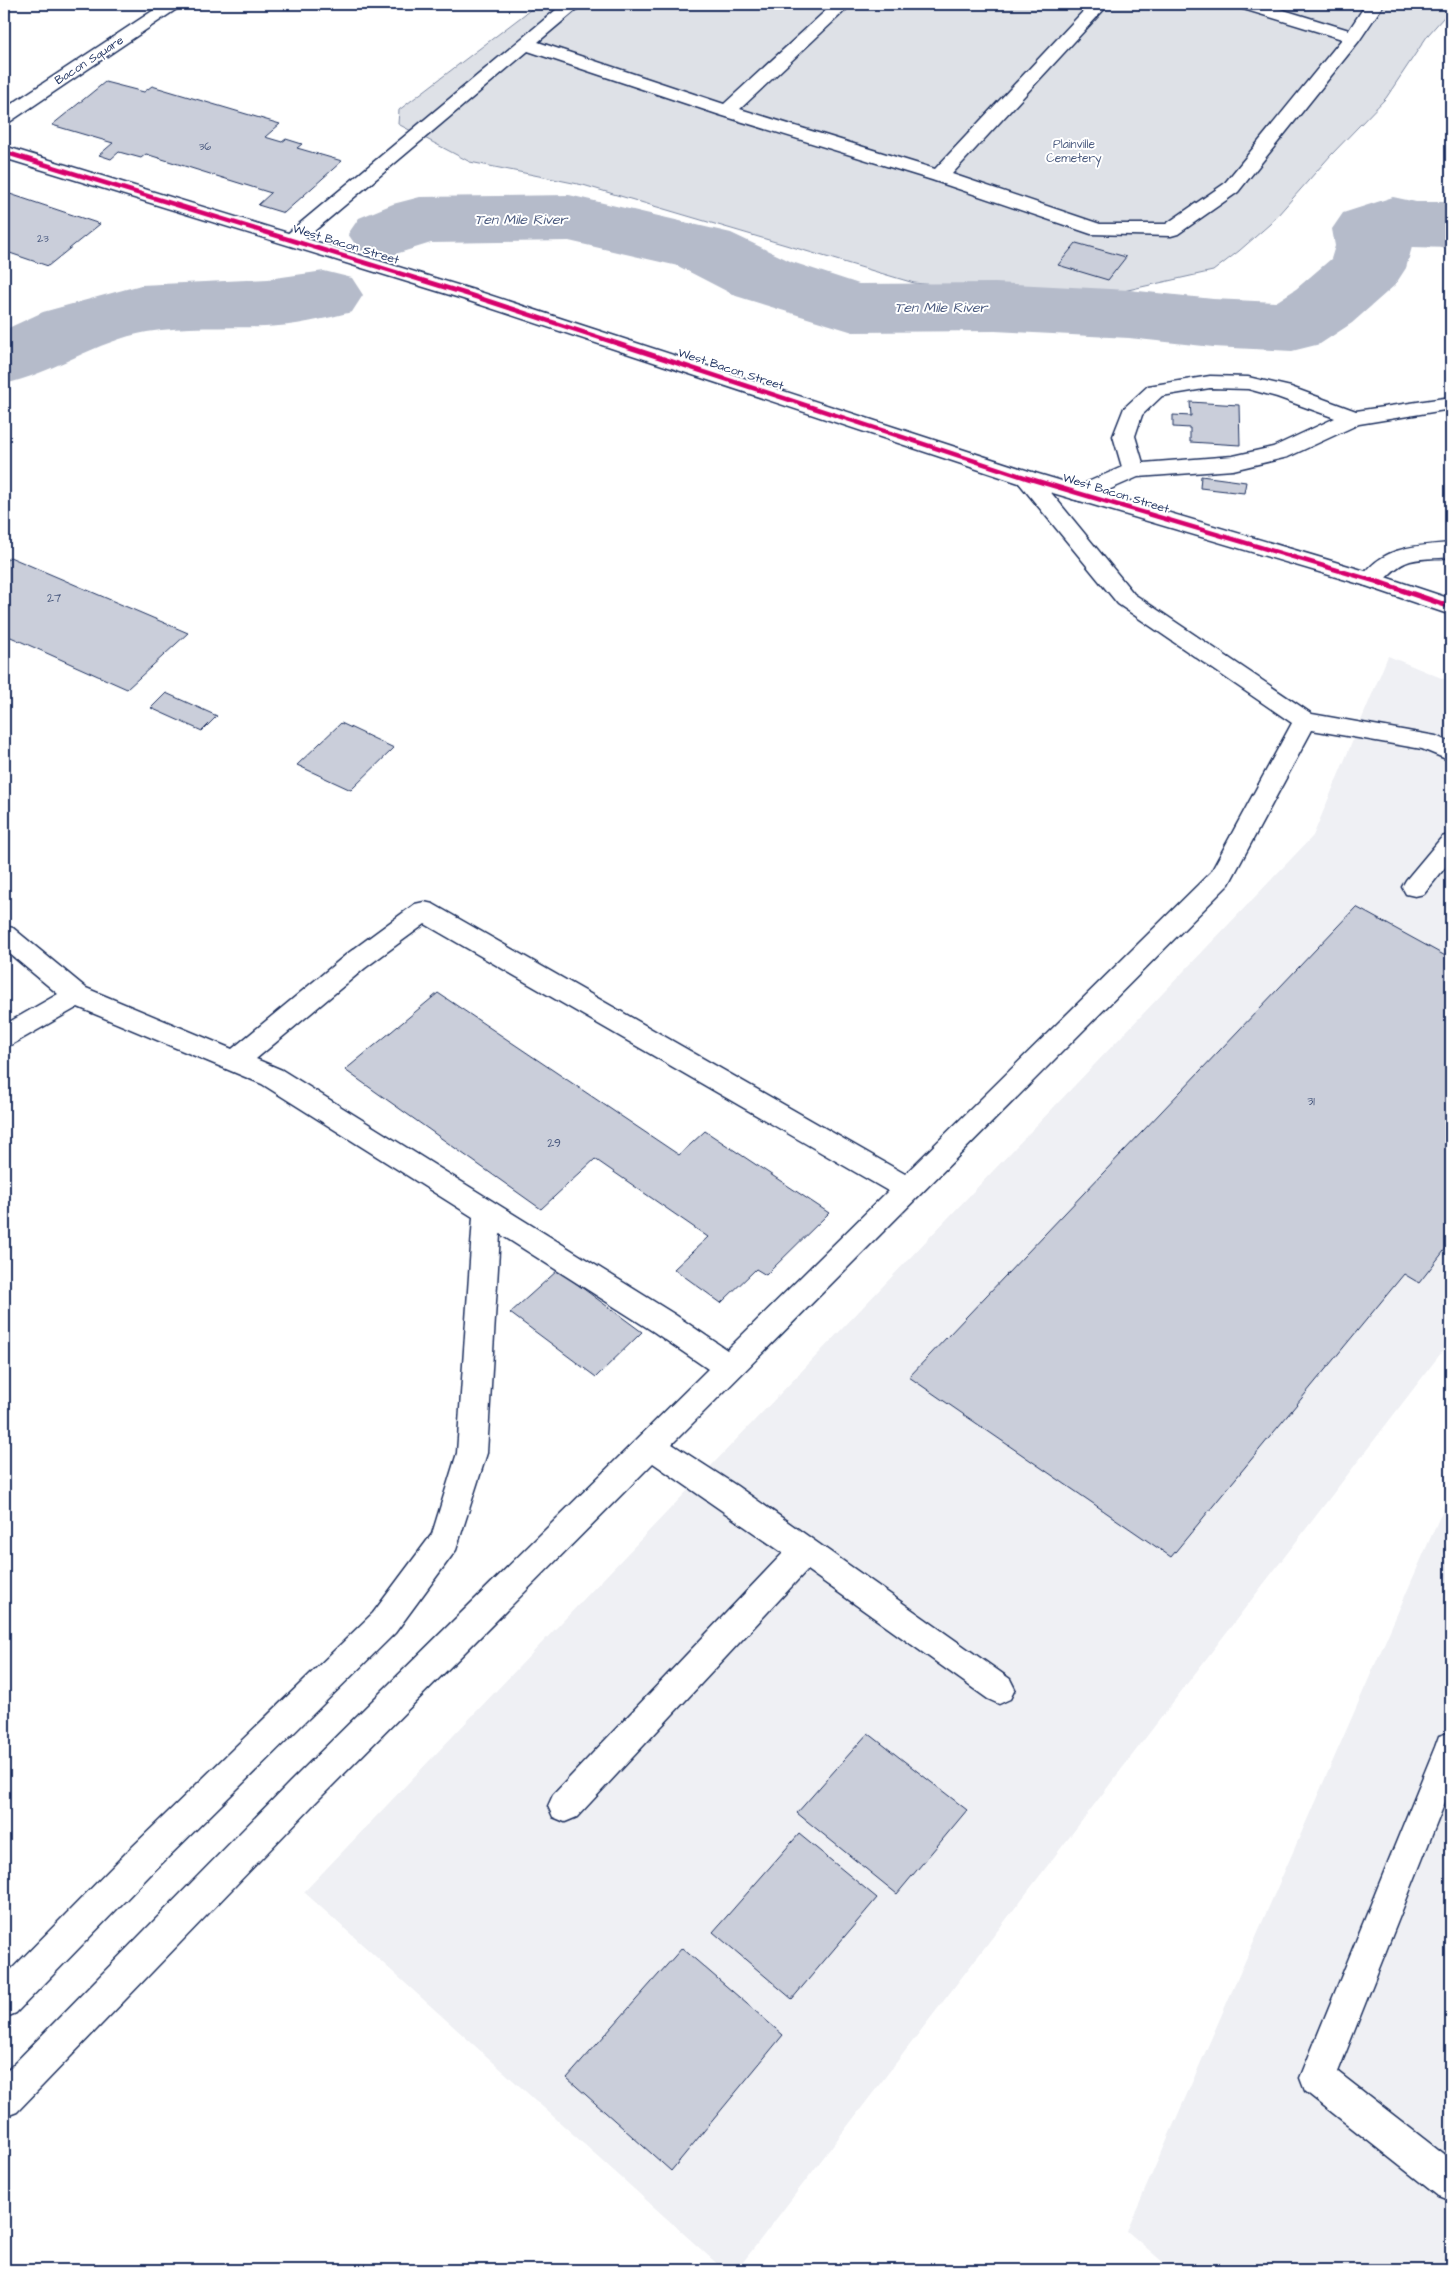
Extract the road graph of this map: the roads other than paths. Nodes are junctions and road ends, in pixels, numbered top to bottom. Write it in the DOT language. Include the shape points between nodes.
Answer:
graph roads {
  1 [pos="175,4"];
  2 [pos="574,4"];
  3 [pos="843,4"];
  4 [pos="1100,4"];
  5 [pos="1246,4"];
  6 [pos="1375,4"];
  7 [pos="1353,37"];
  8 [pos="525,44"];
  9 [pos="727,111"];
  10 [pos="4,117"];
  11 [pos="4,152"];
  12 [pos="938,176"];
  13 [pos="293,239"];
  14 [pos="1451,403"];
  15 [pos="1354,418"];
  16 [pos="1134,470"];
  17 [pos="1027,478"];
  18 [pos="1080,494"];
  19 [pos="1451,550"];
  20 [pos="1371,580"];
  21 [pos="1451,607"];
  22 [pos="1305,722"];
  23 [pos="1451,753"];
  24 [pos="1451,843"];
  25 [pos="1415,887"];
  26 [pos="4,935"];
  27 [pos="77,995"];
  28 [pos="4,1037"];
  29 [pos="236,1061"];
  30 [pos="908,1189"];
  31 [pos="487,1212"];
  32 [pos="728,1367"];
  33 [pos="650,1445"];
  34 [pos="805,1551"];
  35 [pos="1000,1689"];
  36 [pos="1451,1747"];
  37 [pos="565,1806"];
  38 [pos="4,2001"];
  39 [pos="4,2099"];
  40 [pos="1451,2183"];
  1 -- 10 [label="street, Bacon Square"];
  2 -- 8 [label="street"];
  3 -- 9 [label="street"];
  4 -- 12 [label="street"];
  5 -- 7 [label="street"];
  6 -- 7 [label="street"];
  7 -- 12 [label="street" via="1231,188 1171,230 1098,230"];
  8 -- 9 [label="street"];
  8 -- 13 [label="street"];
  9 -- 12 [label="street"];
  11 -- 13 [label="street, West Bacon Street"];
  13 -- 17 [label="street, West Bacon Street"];
  14 -- 15 [label="street"];
  15 -- 16 [label="street" via="1280,452 1234,463"];
  15 -- 16 [label="street" via="1284,392 1248,383 1210,382 1155,391 1132,413 1124,436"];
  16 -- 18 [label="street"];
  17 -- 18 [label="street, West Bacon Street"];
  17 -- 22 [label="street" via="1126,599"];
  18 -- 20 [label="street, West Bacon Street"];
  19 -- 20 [label="street" via="1399,556 1381,566"];
  20 -- 21 [label="street, West Bacon Street"];
  22 -- 23 [label="street" via="1427,742"];
  22 -- 30 [label="street" via="1220,878"];
  24 -- 25 [label="street"];
  26 -- 27 [label="street"];
  27 -- 28 [label="street"];
  27 -- 29 [label="street"];
  29 -- 30 [label="street" via="356,961 424,910"];
  29 -- 31 [label="street" via="272,1077"];
  30 -- 32 [label="street"];
  31 -- 32 [label="street"];
  31 -- 38 [label="street" via="472,1453 445,1540 384,1623 138,1864"];
  32 -- 33 [label="street"];
  33 -- 34 [label="street"];
  33 -- 39 [label="street" via="302,1792"];
  34 -- 35 [label="street"];
  34 -- 37 [label="street"];
  36 -- 40 [label="street" via="1318,2078"];
}
